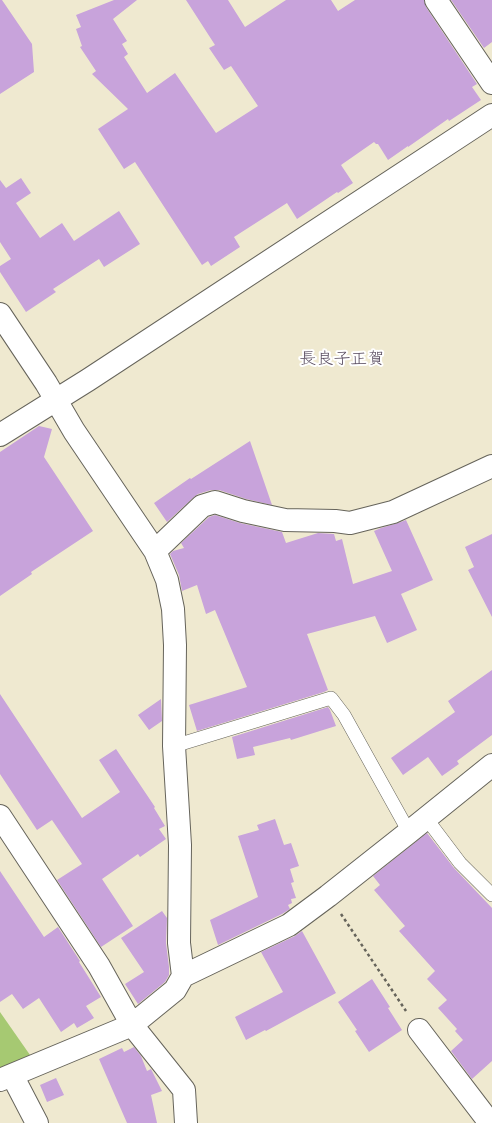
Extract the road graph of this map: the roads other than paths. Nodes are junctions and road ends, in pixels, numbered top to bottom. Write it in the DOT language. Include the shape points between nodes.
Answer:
graph roads {
  1 [pos="436,0"];
  2 [pos="492,83"];
  3 [pos="492,115"];
  4 [pos="0,314"];
  5 [pos="55,400"];
  6 [pos="0,435"];
  7 [pos="492,466"];
  8 [pos="155,552"];
  9 [pos="174,746"];
  10 [pos="492,765"];
  11 [pos="0,816"];
  12 [pos="426,818"];
  13 [pos="409,832"];
  14 [pos="492,895"];
  15 [pos="183,976"];
  16 [pos="132,1025"];
  17 [pos="419,1030"];
  18 [pos="6,1078"];
  19 [pos="37,1123"];
  20 [pos="186,1123"];
  21 [pos="490,1123"];
  1 -- 2 [label="street"];
  3 -- 5 [label="street"];
  4 -- 5 [label="street"];
  5 -- 6 [label="street"];
  5 -- 8 [label="street"];
  7 -- 8 [label="street" via="392,512 350,523 285,520 215,502 202,506"];
  8 -- 9 [label="street" via="167,580 173,609"];
  9 -- 13 [label="lane" via="331,698 344,715"];
  9 -- 15 [label="street" via="180,845 179,943"];
  10 -- 12 [label="street"];
  11 -- 16 [label="street" via="99,966"];
  12 -- 13 [label="street"];
  12 -- 14 [label="lane" via="460,863"];
  13 -- 15 [label="street" via="289,925"];
  15 -- 16 [label="street" via="175,990"];
  16 -- 18 [label="street"];
  16 -- 20 [label="street" via="184,1090"];
  17 -- 21 [label="street"];
  18 -- 19 [label="street"];
}
